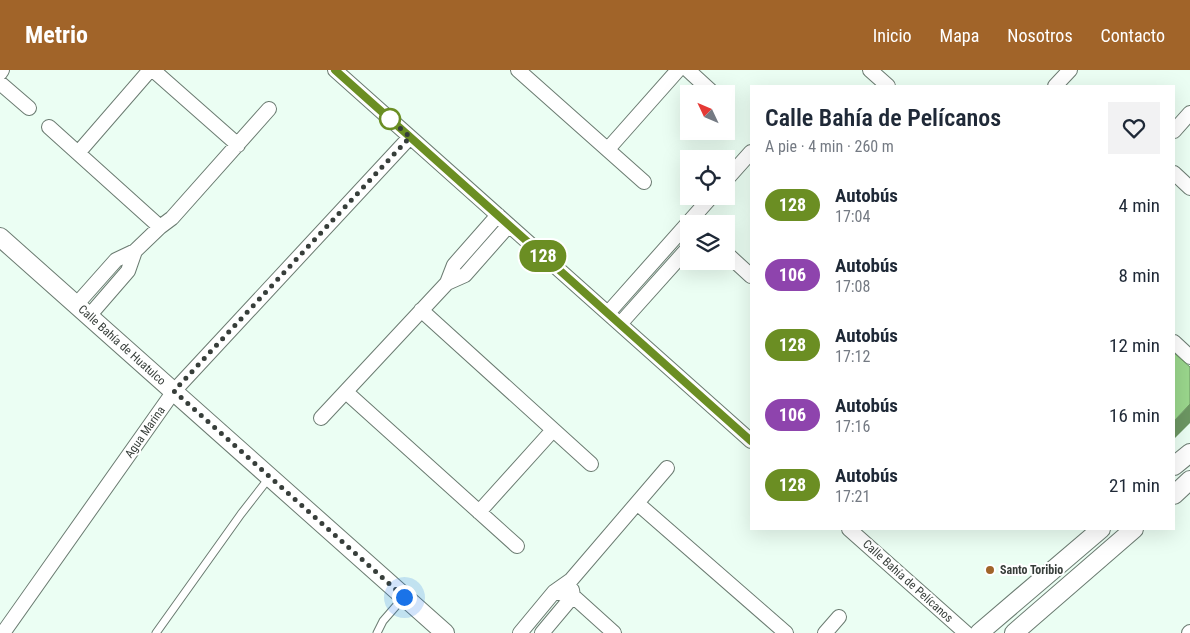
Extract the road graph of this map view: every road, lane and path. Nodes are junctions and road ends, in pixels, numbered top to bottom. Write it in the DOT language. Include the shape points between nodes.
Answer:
graph roads {
  1 [pos="152,70"];
  2 [pos="335,70"];
  3 [pos="518,70"];
  4 [pos="678,70"];
  5 [pos="688,70"];
  6 [pos="870,70"];
  7 [pos="1070,70"];
  8 [pos="0,83"];
  9 [pos="704,85"];
  10 [pos="887,85"];
  11 [pos="1056,85"];
  12 [pos="28,108"];
  13 [pos="270,109"];
  14 [pos="1190,113"];
  15 [pos="49,127"];
  16 [pos="1175,130"];
  17 [pos="410,137"];
  18 [pos="238,145"];
  19 [pos="608,149"];
  20 [pos="78,153"];
  21 [pos="750,153"];
  22 [pos="735,170"];
  23 [pos="1175,174"];
  24 [pos="644,182"];
  25 [pos="1190,188"];
  26 [pos="705,205"];
  27 [pos="498,215"];
  28 [pos="697,215"];
  29 [pos="509,225"];
  30 [pos="160,227"];
  31 [pos="680,235"];
  32 [pos="0,237"];
  33 [pos="680,257"];
  34 [pos="735,261"];
  35 [pos="750,275"];
  36 [pos="447,283"];
  37 [pos="83,310"];
  38 [pos="421,310"];
  39 [pos="608,313"];
  40 [pos="620,324"];
  41 [pos="1175,343"];
  42 [pos="1190,356"];
  43 [pos="174,391"];
  44 [pos="346,392"];
  45 [pos="321,418"];
  46 [pos="553,430"];
  47 [pos="750,440"];
  48 [pos="1190,452"];
  49 [pos="591,464"];
  50 [pos="1175,465"];
  51 [pos="667,468"];
  52 [pos="270,477"];
  53 [pos="1190,480"];
  54 [pos="1175,493"];
  55 [pos="637,503"];
  56 [pos="479,512"];
  57 [pos="850,530"];
  58 [pos="1100,530"];
  59 [pos="1133,530"];
  60 [pos="517,546"];
  61 [pos="570,580"];
  62 [pos="554,592"];
  63 [pos="573,596"];
  64 [pos="404,597"];
  65 [pos="839,618"];
  66 [pos="3,633"];
  67 [pos="156,633"];
  68 [pos="377,633"];
  69 [pos="446,633"];
  70 [pos="520,633"];
  71 [pos="542,633"];
  72 [pos="614,633"];
  73 [pos="786,633"];
  74 [pos="825,633"];
  75 [pos="966,633"];
  76 [pos="979,633"];
  77 [pos="1014,633"];
  1 -- 18 [label="street"];
  1 -- 20 [label="street"];
  2 -- 17 [label="street"];
  3 -- 19 [label="street"];
  4 -- 19 [label="street"];
  5 -- 9 [label="street"];
  6 -- 10 [label="street"];
  7 -- 11 [label="street"];
  8 -- 12 [label="street"];
  13 -- 18 [label="street"];
  14 -- 16 [label="street"];
  15 -- 20 [label="street"];
  17 -- 27 [label="street"];
  17 -- 43 [label="street, Agua Marina"];
  18 -- 30 [label="street"];
  19 -- 24 [label="street"];
  20 -- 30 [label="street"];
  21 -- 22 [label="street"];
  23 -- 25 [label="street"];
  26 -- 28 [label="street"];
  27 -- 29 [label="street"];
  27 -- 36 [label="street" via="454,265"];
  29 -- 36 [label="street" via="465,275"];
  29 -- 39 [label="street"];
  30 -- 37 [label="street" via="135,250 116,260"];
  31 -- 39 [label="street"];
  32 -- 37 [label="street, Calle Bahía de Huatulco"];
  33 -- 40 [label="street"];
  34 -- 35 [label="street"];
  36 -- 38 [label="street"];
  37 -- 43 [label="street, Calle Bahía de Huatulco"];
  38 -- 44 [label="street"];
  38 -- 46 [label="street"];
  39 -- 40 [label="street"];
  40 -- 47 [label="street"];
  41 -- 42 [label="street"];
  43 -- 52 [label="street, Calle Bahía de Huatulco"];
  43 -- 66 [label="street, Agua Marina"];
  44 -- 45 [label="street"];
  44 -- 56 [label="street"];
  46 -- 49 [label="street"];
  46 -- 56 [label="street"];
  48 -- 50 [label="street"];
  51 -- 55 [label="street"];
  52 -- 64 [label="street, Calle Bahía de Huatulco"];
  52 -- 67 [label="lane"];
  53 -- 54 [label="street"];
  55 -- 61 [label="street"];
  55 -- 73 [label="street"];
  56 -- 60 [label="street"];
  57 -- 75 [label="street, Calle Bahía de Pelícanos"];
  58 -- 76 [label="street"];
  59 -- 77 [label="street"];
  61 -- 62 [label="street"];
  61 -- 63 [label="street"];
  62 -- 63 [label="street"];
  62 -- 70 [label="street"];
  63 -- 71 [label="street"];
  63 -- 72 [label="street"];
  64 -- 68 [label="lane"];
  64 -- 69 [label="street, Calle Bahía de Huatulco"];
  65 -- 74 [label="street"];
}
